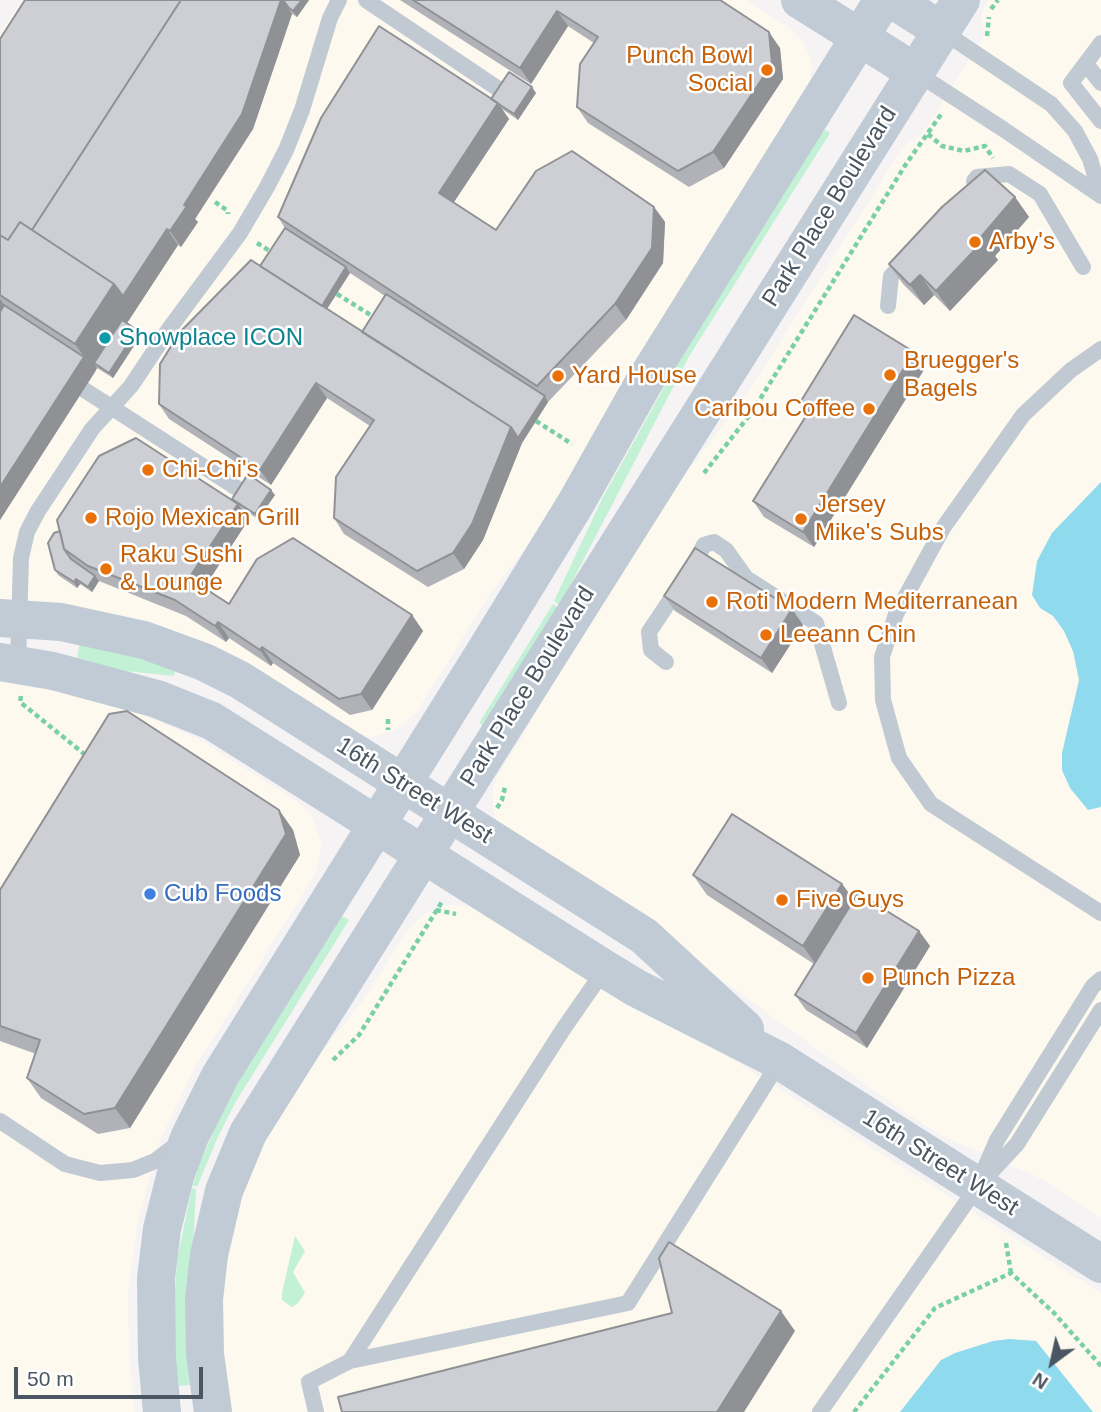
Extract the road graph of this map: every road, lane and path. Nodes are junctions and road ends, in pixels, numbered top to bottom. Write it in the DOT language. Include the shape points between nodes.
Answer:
graph roads {
  1 [pos="339,0"];
  2 [pos="366,0"];
  3 [pos="800,0"];
  4 [pos="883,0"];
  5 [pos="893,0"];
  6 [pos="998,0"];
  7 [pos="951,15"];
  8 [pos="860,37"];
  9 [pos="987,41"];
  10 [pos="1100,46"];
  11 [pos="1081,69"];
  12 [pos="915,72"];
  13 [pos="1101,83"];
  14 [pos="503,92"];
  15 [pos="1101,105"];
  16 [pos="1101,121"];
  17 [pos="1005,174"];
  18 [pos="964,194"];
  19 [pos="1101,196"];
  20 [pos="215,202"];
  21 [pos="228,218"];
  22 [pos="264,248"];
  23 [pos="916,248"];
  24 [pos="275,255"];
  25 [pos="1083,267"];
  26 [pos="337,294"];
  27 [pos="888,306"];
  28 [pos="377,320"];
  29 [pos="1101,349"];
  30 [pos="83,389"];
  31 [pos="111,408"];
  32 [pos="536,421"];
  33 [pos="572,444"];
  34 [pos="702,475"];
  35 [pos="243,492"];
  36 [pos="9,618"];
  37 [pos="666,662"];
  38 [pos="13,673"];
  39 [pos="839,703"];
  40 [pos="388,719"];
  41 [pos="388,730"];
  42 [pos="94,762"];
  43 [pos="507,781"];
  44 [pos="403,785"];
  45 [pos="502,800"];
  46 [pos="449,814"];
  47 [pos="377,825"];
  48 [pos="424,855"];
  49 [pos="436,910"];
  50 [pos="1101,913"];
  51 [pos="605,969"];
  52 [pos="1101,979"];
  53 [pos="1101,1010"];
  54 [pos="780,1061"];
  55 [pos="329,1064"];
  56 [pos="0,1121"];
  57 [pos="190,1136"];
  58 [pos="976,1187"];
  59 [pos="1006,1243"];
  60 [pos="1101,1264"];
  61 [pos="1011,1273"];
  62 [pos="350,1361"];
  63 [pos="1101,1366"];
  64 [pos="162,1412"];
  65 [pos="213,1412"];
  66 [pos="316,1412"];
  67 [pos="820,1412"];
  68 [pos="855,1412"];
  1 -- 31 [label="lane" via="302,110 267,187 240,233"];
  2 -- 14 [label="lane"];
  3 -- 8 [label="street"];
  4 -- 8 [label="street"];
  5 -- 7 [label="street"];
  6 -- 9 [label="path" via="989,12"];
  7 -- 12 [label="street, Park Place Boulevard"];
  7 -- 19 [label="lane" via="1052,104 1075,131 1090,159"];
  8 -- 12 [label="street"];
  8 -- 44 [label="street" via="643,384 576,503"];
  10 -- 11 [label="lane"];
  11 -- 13 [label="lane"];
  11 -- 15 [label="lane"];
  11 -- 16 [label="lane" via="1071,83"];
  12 -- 19 [label="lane"];
  12 -- 46 [label="street, Park Place Boulevard"];
  17 -- 18 [label="lane" via="977,177"];
  17 -- 25 [label="lane" via="1040,194"];
  17 -- 34 [label="path" via="985,146 964,150 943,146 928,134 752,412"];
  20 -- 21 [label="path" via="228,211"];
  22 -- 24 [label="path"];
  23 -- 27 [label="lane" via="891,276"];
  26 -- 28 [label="path"];
  29 -- 50 [label="lane" via="1023,415 943,528 897,614 882,657 883,700 899,758 931,804"];
  30 -- 31 [label="lane"];
  31 -- 35 [label="lane"];
  31 -- 36 [label="lane" via="92,429 27,532"];
  32 -- 33 [label="path"];
  36 -- 38 [label="lane"];
  36 -- 44 [label="street, 16th Street West" via="61,622 144,639 204,662 240,680"];
  37 -- 39 [label="lane" via="651,650 649,632 704,545 714,542 726,550 746,578 816,623"];
  38 -- 42 [label="path" via="20,702"];
  38 -- 47 [label="street, 16th Street West" via="53,671 158,699 212,721"];
  40 -- 41 [label="path"];
  43 -- 45 [label="path"];
  44 -- 46 [label="street, 16th Street West"];
  44 -- 47 [label="street"];
  46 -- 48 [label="street, Park Place Boulevard"];
  46 -- 54 [label="street, 16th Street West" via="644,936"];
  47 -- 48 [label="street, 16th Street West"];
  47 -- 57 [label="street" via="220,1076"];
  48 -- 51 [label="street, 16th Street West"];
  48 -- 65 [label="street, Park Place Boulevard" via="248,1133 224,1191 204,1299"];
  49 -- 55 [label="path" via="359,1035"];
  51 -- 54 [label="street, 16th Street West"];
  51 -- 62 [label="lane"];
  52 -- 58 [label="lane" via="997,1140"];
  53 -- 58 [label="lane" via="1017,1144"];
  54 -- 58 [label="street, 16th Street West"];
  54 -- 62 [label="lane" via="628,1303"];
  56 -- 57 [label="lane" via="65,1164 100,1173 133,1170 155,1161"];
  57 -- 64 [label="street" via="162,1229 156,1278"];
  58 -- 60 [label="street, 16th Street West"];
  58 -- 67 [label="lane"];
  59 -- 61 [label="path"];
  61 -- 63 [label="path"];
  61 -- 68 [label="path" via="935,1308"];
  62 -- 66 [label="lane" via="309,1382"];
}
